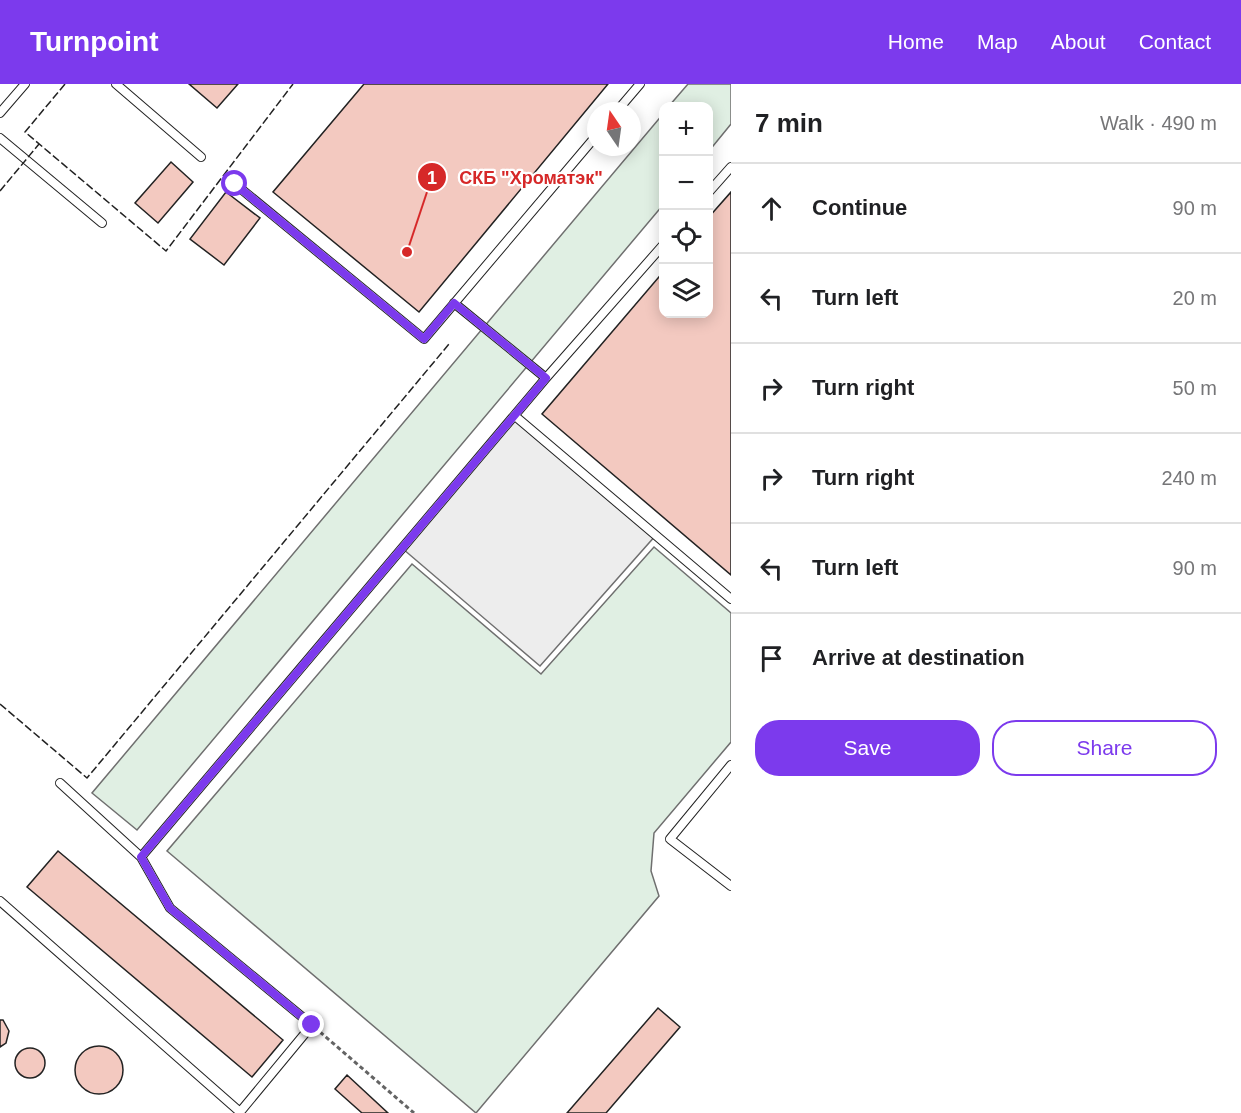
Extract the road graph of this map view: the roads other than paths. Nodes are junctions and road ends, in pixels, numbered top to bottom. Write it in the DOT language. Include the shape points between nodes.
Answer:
graph roads {
  1 [pos="25,84"];
  2 [pos="117,84"];
  3 [pos="640,84"];
  4 [pos="625,102"];
  5 [pos="0,113"];
  6 [pos="0,138"];
  7 [pos="587,147"];
  8 [pos="201,157"];
  9 [pos="731,167"];
  10 [pos="235,184"];
  11 [pos="713,187"];
  12 [pos="102,223"];
  13 [pos="659,249"];
  14 [pos="454,303"];
  15 [pos="546,378"];
  16 [pos="515,416"];
  17 [pos="731,599"];
  18 [pos="731,765"];
  19 [pos="60,783"];
  20 [pos="141,857"];
  21 [pos="731,886"];
  22 [pos="0,901"];
  1 -- 5 [label="lane"];
  2 -- 8 [label="lane"];
  3 -- 4 [label="lane"];
  6 -- 12 [label="lane"];
  7 -- 14 [label="lane"];
  9 -- 11 [label="lane"];
  10 -- 14 [label="lane" via="424,339"];
  13 -- 15 [label="lane"];
  14 -- 15 [label="lane"];
  15 -- 16 [label="lane"];
  16 -- 17 [label="lane"];
  16 -- 20 [label="lane"];
  18 -- 21 [label="lane" via="670,839"];
  19 -- 20 [label="lane"];
  20 -- 22 [label="lane" via="170,908 312,1025 240,1112"];
}
